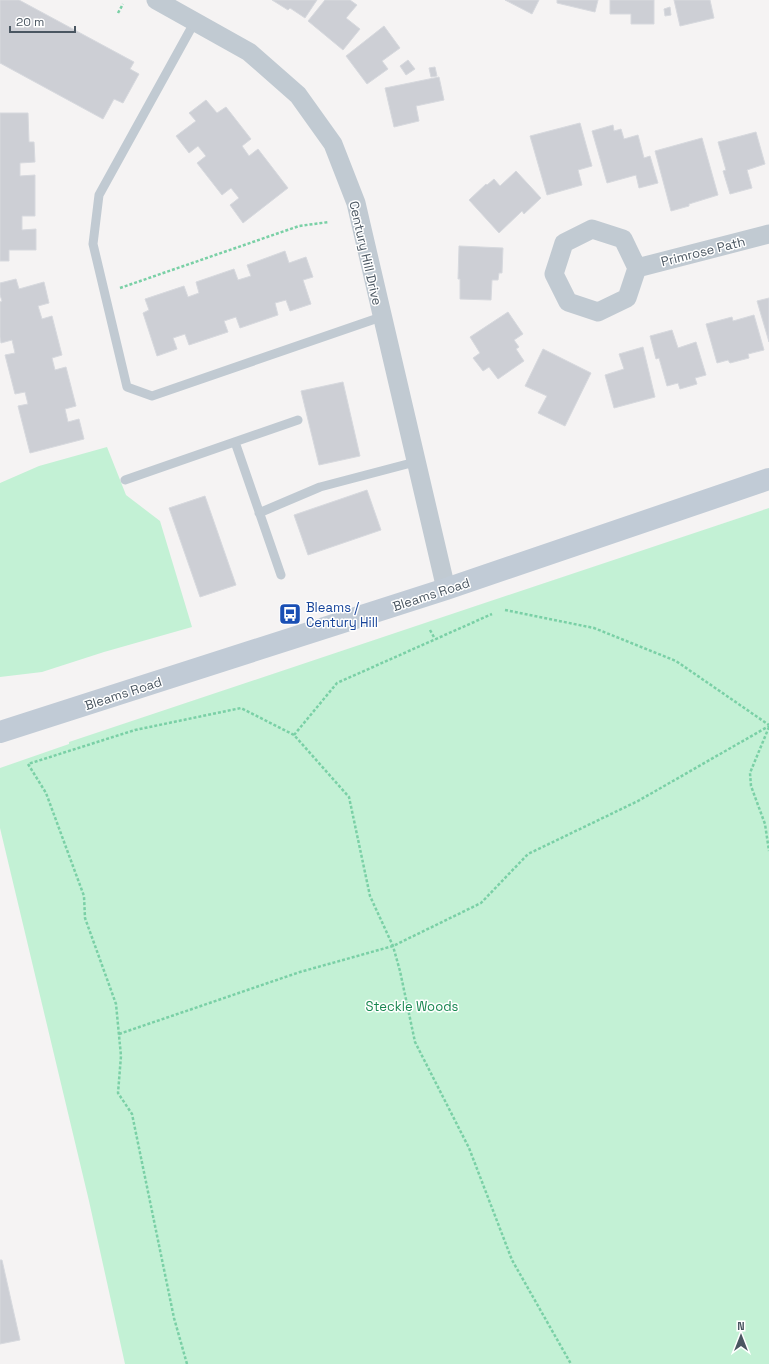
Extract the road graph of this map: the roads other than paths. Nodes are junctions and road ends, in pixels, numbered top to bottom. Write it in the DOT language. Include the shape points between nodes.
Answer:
graph roads {
  1 [pos="157,0"];
  2 [pos="194,22"];
  3 [pos="769,234"];
  4 [pos="637,268"];
  5 [pos="382,317"];
  6 [pos="298,420"];
  7 [pos="235,442"];
  8 [pos="415,462"];
  9 [pos="769,478"];
  10 [pos="125,480"];
  11 [pos="259,513"];
  12 [pos="281,575"];
  13 [pos="446,590"];
  14 [pos="0,732"];
  1 -- 2 [label="street, Century Hill Drive"];
  2 -- 5 [label="street, Century Hill Drive" via="249,52 298,95 333,144 356,203"];
  2 -- 5 [label="lane" via="99,195 93,244 127,387 152,396"];
  3 -- 4 [label="street, Primrose Path"];
  4 -- 4 [label="street" via="623,239 592,229 564,243 554,274 568,302 598,312 627,298"];
  5 -- 8 [label="street, Century Hill Drive"];
  6 -- 7 [label="lane"];
  7 -- 10 [label="lane"];
  7 -- 11 [label="lane"];
  8 -- 11 [label="lane" via="320,487"];
  8 -- 13 [label="street, Century Hill Drive"];
  9 -- 13 [label="main road, Bleams Road"];
  11 -- 12 [label="lane"];
  13 -- 14 [label="main road, Bleams Road"];
}
